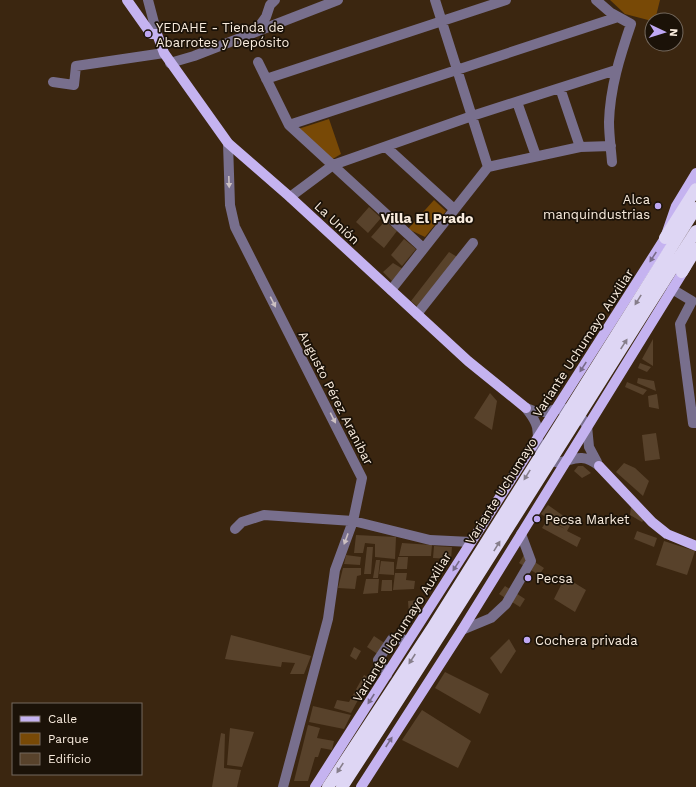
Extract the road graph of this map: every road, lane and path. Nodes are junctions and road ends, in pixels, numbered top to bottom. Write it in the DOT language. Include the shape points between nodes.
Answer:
graph roads {
  1 [pos="127,0"];
  2 [pos="148,0"];
  3 [pos="275,0"];
  4 [pos="435,0"];
  5 [pos="506,0"];
  6 [pos="596,0"];
  7 [pos="335,1"];
  8 [pos="618,17"];
  9 [pos="442,21"];
  10 [pos="255,32"];
  11 [pos="157,34"];
  12 [pos="164,53"];
  13 [pos="258,62"];
  14 [pos="170,63"];
  15 [pos="457,70"];
  16 [pos="616,70"];
  17 [pos="266,79"];
  18 [pos="53,82"];
  19 [pos="560,88"];
  20 [pos="517,102"];
  21 [pos="472,116"];
  22 [pos="289,125"];
  23 [pos="228,143"];
  24 [pos="611,146"];
  25 [pos="386,147"];
  26 [pos="580,147"];
  27 [pos="536,156"];
  28 [pos="612,162"];
  29 [pos="333,165"];
  30 [pos="488,167"];
  31 [pos="696,173"];
  32 [pos="696,189"];
  33 [pos="290,197"];
  34 [pos="696,208"];
  35 [pos="454,209"];
  36 [pos="696,231"];
  37 [pos="665,238"];
  38 [pos="473,243"];
  39 [pos="423,248"];
  40 [pos="696,249"];
  41 [pos="696,257"];
  42 [pos="682,272"];
  43 [pos="672,289"];
  44 [pos="391,290"];
  45 [pos="694,299"];
  46 [pos="417,314"];
  47 [pos="526,408"];
  48 [pos="558,409"];
  49 [pos="696,423"];
  50 [pos="586,424"];
  51 [pos="538,442"];
  52 [pos="562,462"];
  53 [pos="599,466"];
  54 [pos="353,522"];
  55 [pos="235,529"];
  56 [pos="521,534"];
  57 [pos="471,542"];
  58 [pos="696,546"];
  59 [pos="462,630"];
  60 [pos="408,640"];
  61 [pos="386,675"];
  62 [pos="283,787"];
  63 [pos="315,787"];
  64 [pos="328,787"];
  65 [pos="342,787"];
  66 [pos="361,787"];
  1 -- 11 [label="main road" via="151,34"];
  2 -- 11 [label="street"];
  3 -- 10 [label="street"];
  4 -- 9 [label="street"];
  5 -- 9 [label="street"];
  6 -- 8 [label="street"];
  7 -- 10 [label="street"];
  8 -- 15 [label="street"];
  8 -- 16 [label="street" via="631,24"];
  9 -- 15 [label="street"];
  9 -- 17 [label="street"];
  10 -- 14 [label="street"];
  11 -- 12 [label="main road, La Unión"];
  12 -- 14 [label="main road, La Unión"];
  12 -- 18 [label="street" via="76,66 74,85"];
  13 -- 17 [label="street"];
  14 -- 23 [label="main road, La Unión"];
  15 -- 21 [label="street"];
  15 -- 22 [label="street"];
  16 -- 19 [label="street"];
  16 -- 24 [label="street" via="609,122"];
  17 -- 22 [label="street"];
  19 -- 20 [label="street"];
  19 -- 26 [label="street"];
  20 -- 21 [label="street"];
  20 -- 27 [label="street"];
  21 -- 25 [label="street"];
  21 -- 30 [label="street"];
  22 -- 29 [label="street"];
  23 -- 33 [label="main road, La Unión"];
  23 -- 54 [label="street, Augusto Pérez Aranibar, one-way" via="230,205 235,227 360,472 362,485"];
  24 -- 26 [label="street"];
  24 -- 28 [label="street"];
  25 -- 29 [label="street"];
  25 -- 35 [label="street"];
  26 -- 27 [label="street"];
  27 -- 30 [label="street"];
  29 -- 33 [label="street"];
  29 -- 39 [label="street"];
  30 -- 35 [label="street"];
  31 -- 37 [label="main road, Variante Uchumayo Auxiliar" via="676,206"];
  32 -- 37 [label="highway"];
  33 -- 44 [label="main road, La Unión"];
  34 -- 64 [label="highway, Variante Uchumayo, one-way" via="433,627"];
  35 -- 39 [label="street"];
  65 -- 36 [label="highway, Variante Uchumayo, one-way" via="439,639 565,435"];
  37 -- 48 [label="main road, Variante Uchumayo Auxiliar, one-way"];
  38 -- 46 [label="street"];
  39 -- 44 [label="street"];
  40 -- 42 [label="highway"];
  41 -- 42 [label="main road"];
  42 -- 43 [label="main road"];
  43 -- 45 [label="street"];
  43 -- 50 [label="main road"];
  44 -- 46 [label="main road, La Unión"];
  45 -- 49 [label="street" via="680,324 693,423"];
  46 -- 47 [label="main road, La Unión" via="468,361"];
  47 -- 48 [label="street, La Unión" via="536,412"];
  47 -- 51 [label="street, La Unión" via="537,427"];
  48 -- 50 [label="street" via="575,412"];
  48 -- 51 [label="main road, Variante Uchumayo Auxiliar"];
  50 -- 52 [label="main road"];
  50 -- 53 [label="street" via="589,447"];
  51 -- 52 [label="street" via="546,458"];
  51 -- 57 [label="main road, Variante Uchumayo Auxiliar"];
  52 -- 53 [label="street" via="582,457 592,460"];
  52 -- 56 [label="main road"];
  53 -- 58 [label="main road" via="652,522 667,534"];
  54 -- 55 [label="street" via="264,514 242,522"];
  54 -- 57 [label="street" via="430,540"];
  54 -- 62 [label="street, Augusto Pérez Aranibar, one-way" via="335,570 328,619"];
  56 -- 59 [label="main road"];
  56 -- 59 [label="street" via="531,561 506,604 491,618"];
  57 -- 60 [label="main road, Variante Uchumayo Auxiliar, one-way"];
  66 -- 59 [label="main road, one-way"];
  60 -- 61 [label="main road, Variante Uchumayo Auxiliar"];
  60 -- 61 [label="street" via="392,639 378,660"];
  61 -- 63 [label="main road, Variante Uchumayo Auxiliar, one-way"];
}
